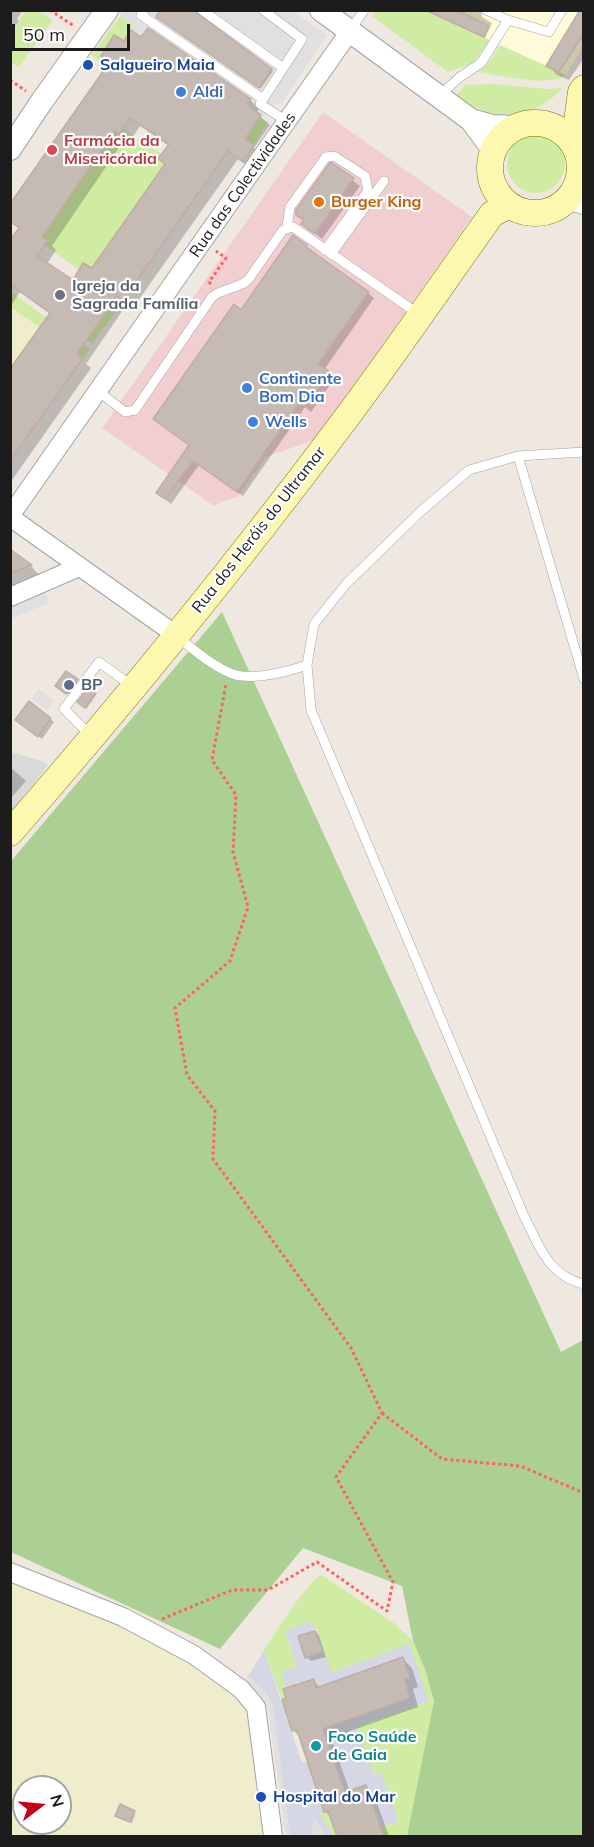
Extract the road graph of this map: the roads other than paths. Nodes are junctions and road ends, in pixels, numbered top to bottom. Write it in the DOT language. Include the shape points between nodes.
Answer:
graph roads {
  1 [pos="107,10"];
  2 [pos="144,10"];
  3 [pos="202,10"];
  4 [pos="263,10"];
  5 [pos="321,10"];
  6 [pos="364,10"];
  7 [pos="486,10"];
  8 [pos="562,10"];
  9 [pos="508,20"];
  10 [pos="350,31"];
  11 [pos="283,68"];
  12 [pos="582,90"];
  13 [pos="439,96"];
  14 [pos="263,99"];
  15 [pos="471,120"];
  16 [pos="288,122"];
  17 [pos="526,125"];
  18 [pos="574,144"];
  19 [pos="10,149"];
  20 [pos="494,150"];
  21 [pos="582,176"];
  22 [pos="384,181"];
  23 [pos="575,202"];
  24 [pos="499,203"];
  25 [pos="287,227"];
  26 [pos="328,252"];
  27 [pos="420,315"];
  28 [pos="98,391"];
  29 [pos="584,452"];
  30 [pos="518,456"];
  31 [pos="10,516"];
  32 [pos="79,567"];
  33 [pos="10,597"];
  34 [pos="176,635"];
  35 [pos="307,664"];
  36 [pos="584,679"];
  37 [pos="134,688"];
  38 [pos="93,737"];
  39 [pos="10,833"];
  40 [pos="584,1284"];
  41 [pos="10,1572"];
  42 [pos="273,1836"];
  1 -- 19 [label="street"];
  2 -- 14 [label="lane" via="141,15"];
  3 -- 11 [label="lane"];
  4 -- 11 [label="lane" via="302,39"];
  5 -- 10 [label="street"];
  6 -- 10 [label="lane"];
  7 -- 9 [label="lane"];
  8 -- 9 [label="lane" via="549,32"];
  9 -- 13 [label="lane" via="481,63"];
  10 -- 13 [label="street"];
  10 -- 16 [label="street, Rua das Colectividades"];
  11 -- 14 [label="lane"];
  12 -- 17 [label="main road"];
  12 -- 18 [label="main road"];
  13 -- 15 [label="street"];
  14 -- 16 [label="lane" via="260,104"];
  15 -- 17 [label="street" via="493,126"];
  15 -- 20 [label="street"];
  16 -- 28 [label="street, Rua das Colectividades"];
  17 -- 18 [label="main road" via="551,125"];
  17 -- 20 [label="main road" via="506,133"];
  18 -- 21 [label="main road"];
  20 -- 24 [label="main road" via="490,170"];
  21 -- 23 [label="main road"];
  22 -- 26 [label="lane"];
  23 -- 24 [label="main road" via="530,213"];
  24 -- 27 [label="main road, Rua dos Heróis do Ultramar"];
  25 -- 26 [label="lane" via="293,227"];
  25 -- 26 [label="lane" via="290,207 326,157 334,156 365,176 368,191"];
  25 -- 28 [label="lane" via="248,280 212,297 135,410 125,412"];
  26 -- 27 [label="lane"];
  27 -- 34 [label="main road, Rua dos Heróis do Ultramar" via="342,424"];
  28 -- 31 [label="street, Rua das Colectividades"];
  29 -- 30 [label="lane"];
  30 -- 35 [label="lane" via="469,470 346,584 314,624"];
  30 -- 36 [label="lane"];
  31 -- 32 [label="street"];
  32 -- 33 [label="street"];
  32 -- 34 [label="street"];
  34 -- 35 [label="lane" via="205,659 240,676 276,675"];
  34 -- 37 [label="main road, Rua dos Heróis do Ultramar"];
  35 -- 40 [label="lane" via="311,710 524,1216 550,1265 574,1282"];
  37 -- 38 [label="main road, Rua dos Heróis do Ultramar"];
  37 -- 38 [label="lane" via="99,662 64,709"];
  38 -- 39 [label="main road, Rua dos Heróis do Ultramar"];
  41 -- 42 [label="street" via="123,1617 194,1655 241,1689 256,1707"];
}
